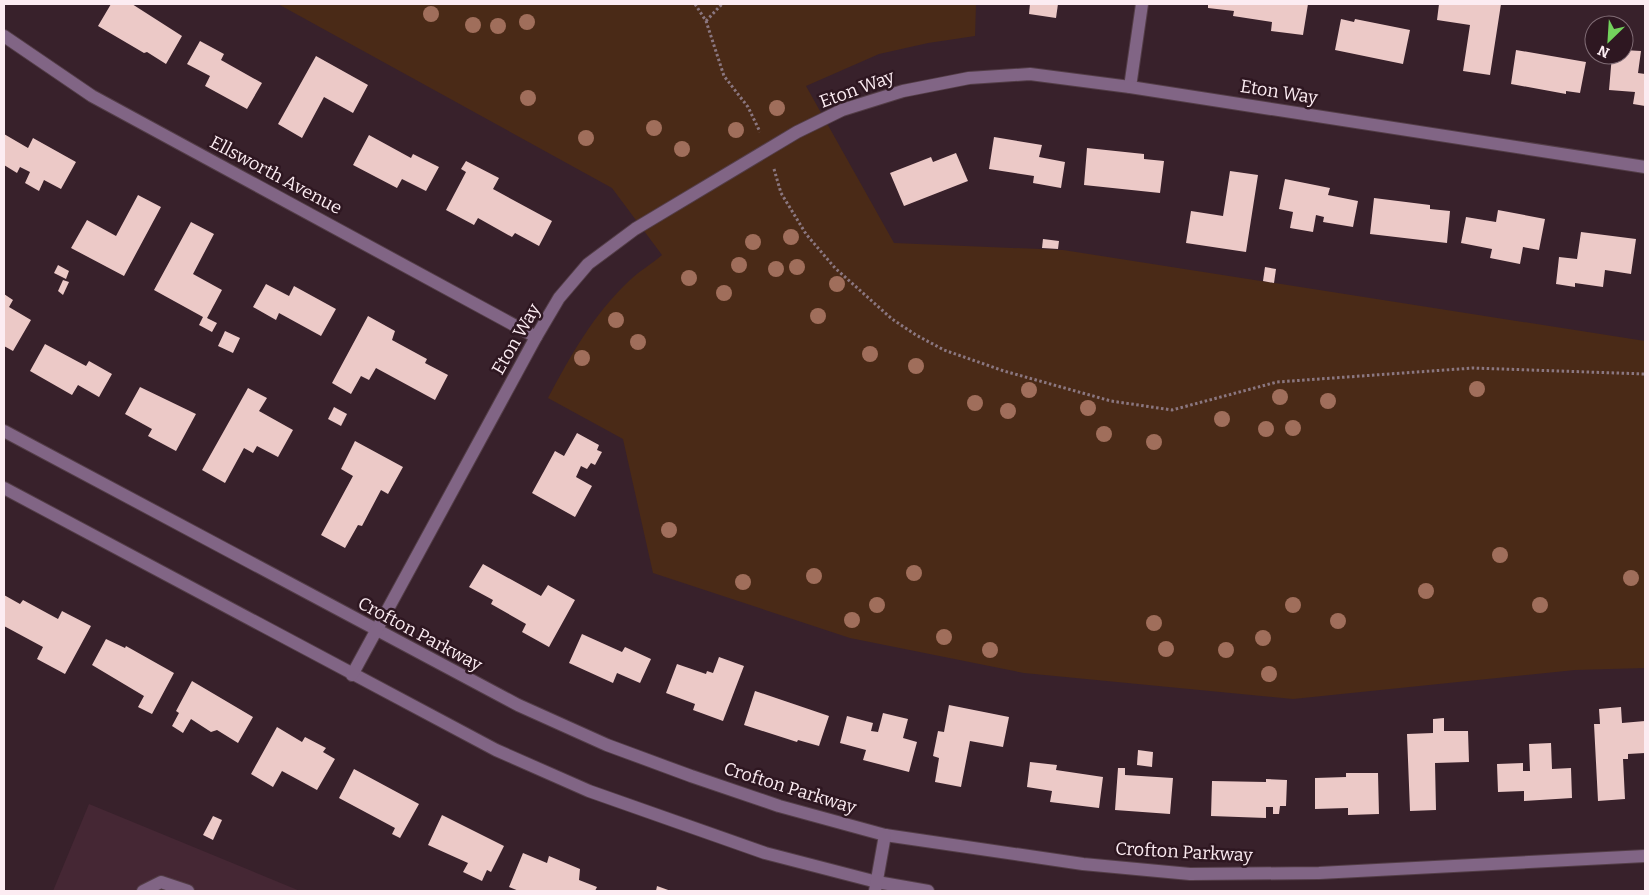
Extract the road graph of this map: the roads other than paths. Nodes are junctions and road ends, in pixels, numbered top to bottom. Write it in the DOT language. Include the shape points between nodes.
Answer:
graph roads {
  1 [pos="1142,4"];
  2 [pos="4,36"];
  3 [pos="1130,87"];
  4 [pos="1645,167"];
  5 [pos="536,337"];
  6 [pos="4,431"];
  7 [pos="4,488"];
  8 [pos="376,631"];
  9 [pos="352,675"];
  10 [pos="885,835"];
  11 [pos="1645,856"];
  12 [pos="876,887"];
  13 [pos="143,891"];
  14 [pos="188,891"];
  15 [pos="928,891"];
  1 -- 3 [label="street"];
  2 -- 5 [label="street, Ellsworth Avenue" via="92,96"];
  3 -- 4 [label="street, Eton Way"];
  3 -- 5 [label="street, Eton Way" via="1030,74 969,78 903,91 842,110 797,132 635,229 588,264 559,298"];
  5 -- 8 [label="street, Eton Way"];
  6 -- 8 [label="street, Crofton Parkway"];
  7 -- 9 [label="street"];
  8 -- 9 [label="street, Eton Way"];
  8 -- 10 [label="street, Crofton Parkway" via="518,705 607,745 779,806"];
  9 -- 12 [label="street" via="496,750 588,791 765,853"];
  10 -- 11 [label="street, Crofton Parkway" via="1083,864 1190,874 1319,873"];
  10 -- 12 [label="street"];
  12 -- 15 [label="street"];
  13 -- 14 [label="street" via="160,882"];
}
